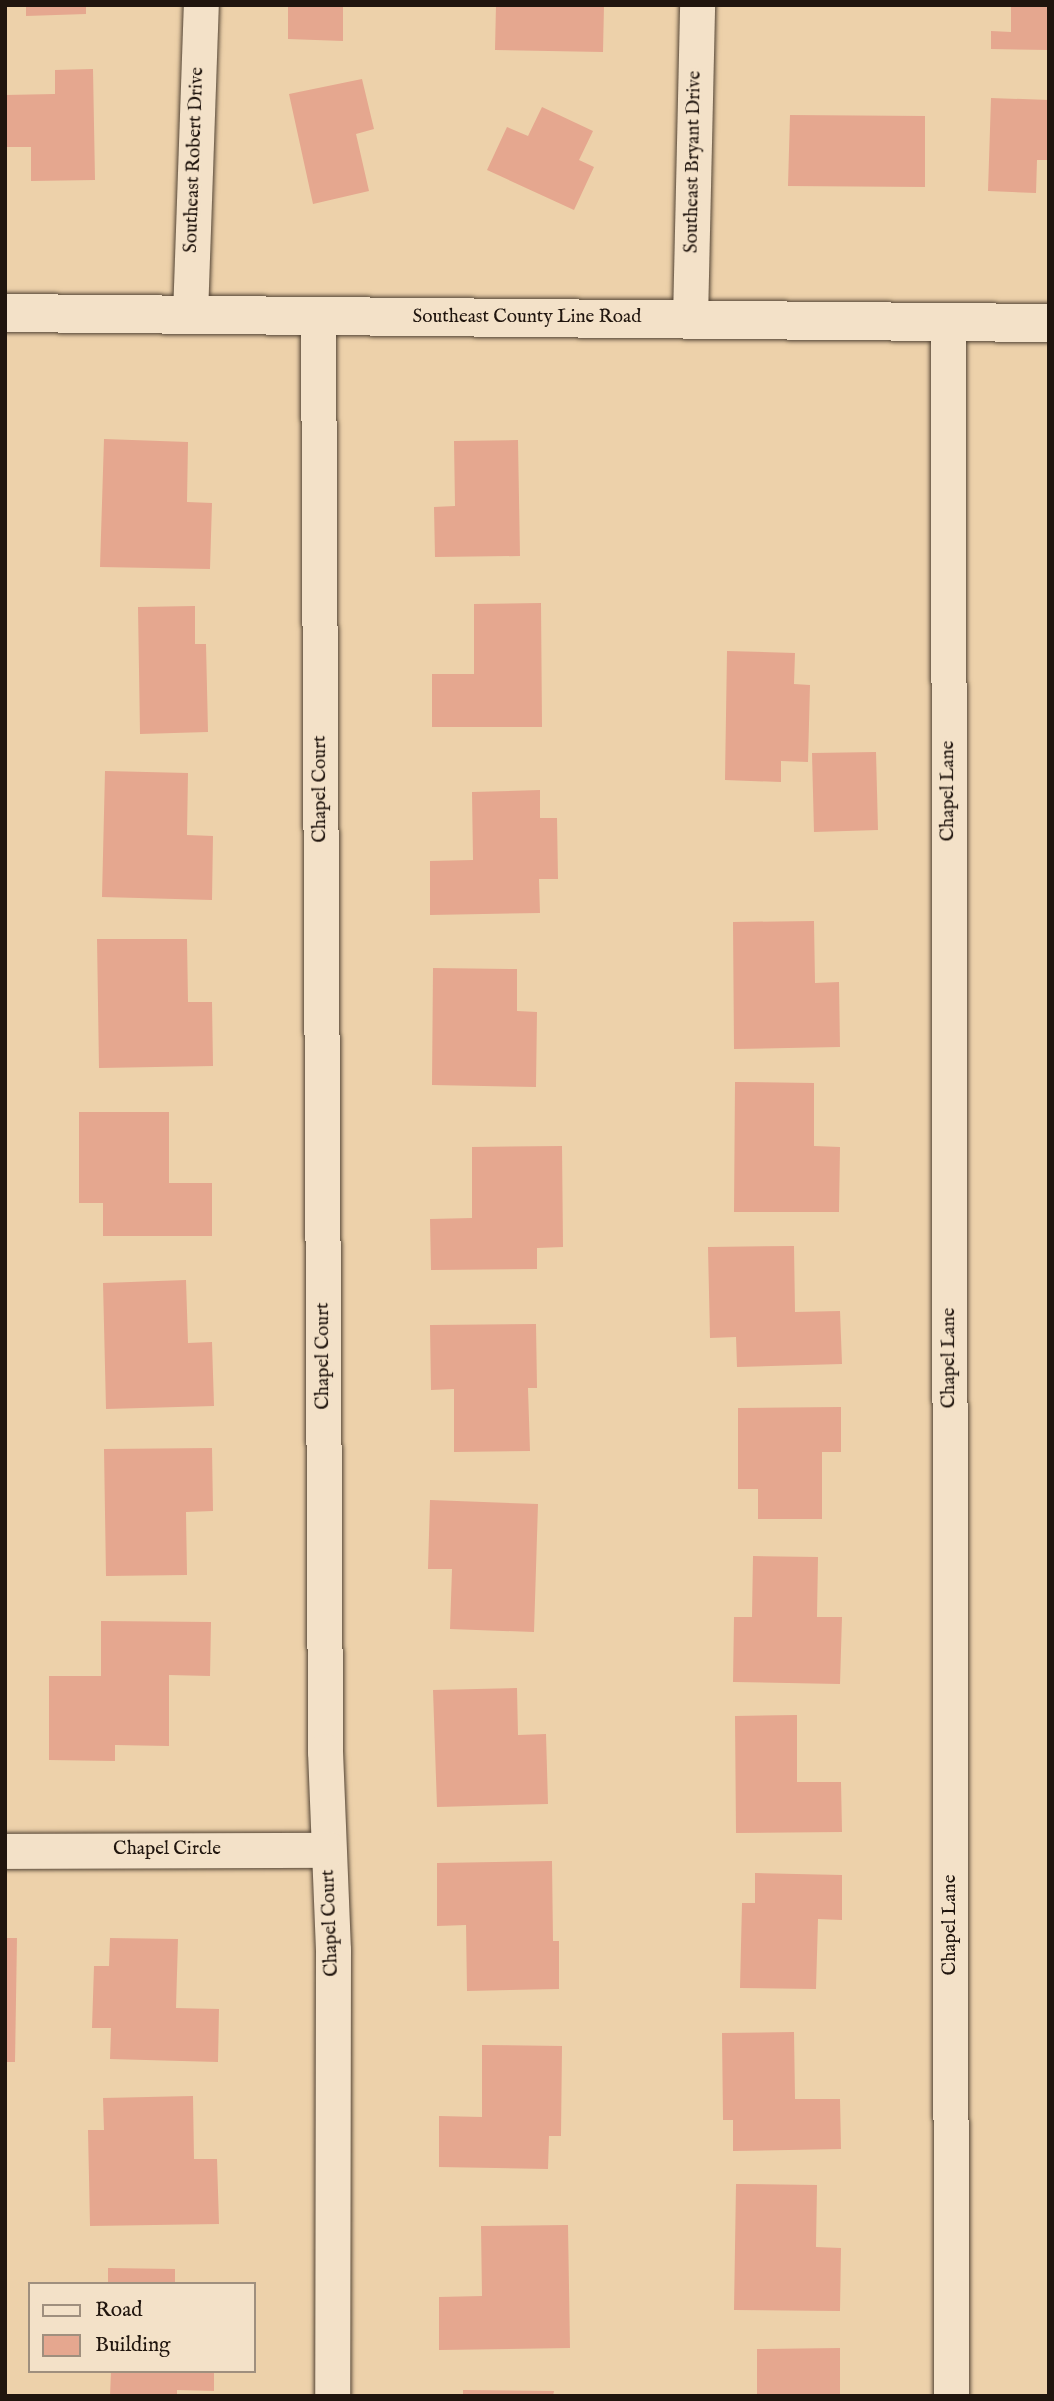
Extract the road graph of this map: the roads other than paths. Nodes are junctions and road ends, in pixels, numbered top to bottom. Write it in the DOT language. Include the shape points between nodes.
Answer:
graph roads {
  1 [pos="201,5"];
  2 [pos="697,5"];
  3 [pos="5,313"];
  4 [pos="190,315"];
  5 [pos="318,316"];
  6 [pos="690,319"];
  7 [pos="948,321"];
  8 [pos="1049,323"];
  9 [pos="328,1850"];
  10 [pos="5,1851"];
  11 [pos="332,2396"];
  12 [pos="951,2396"];
  1 -- 4 [label="street, Southeast Robert Drive"];
  2 -- 6 [label="street, Southeast Bryant Drive"];
  3 -- 4 [label="street, Southeast County Line Road"];
  4 -- 5 [label="street, Southeast County Line Road"];
  5 -- 6 [label="street, Southeast County Line Road"];
  5 -- 9 [label="street, Chapel Court"];
  6 -- 7 [label="street, Southeast County Line Road"];
  7 -- 8 [label="street, Southeast County Line Road"];
  7 -- 12 [label="street, Chapel Lane"];
  9 -- 10 [label="street, Chapel Circle"];
  9 -- 11 [label="street, Chapel Court" via="333,1950"];
}
